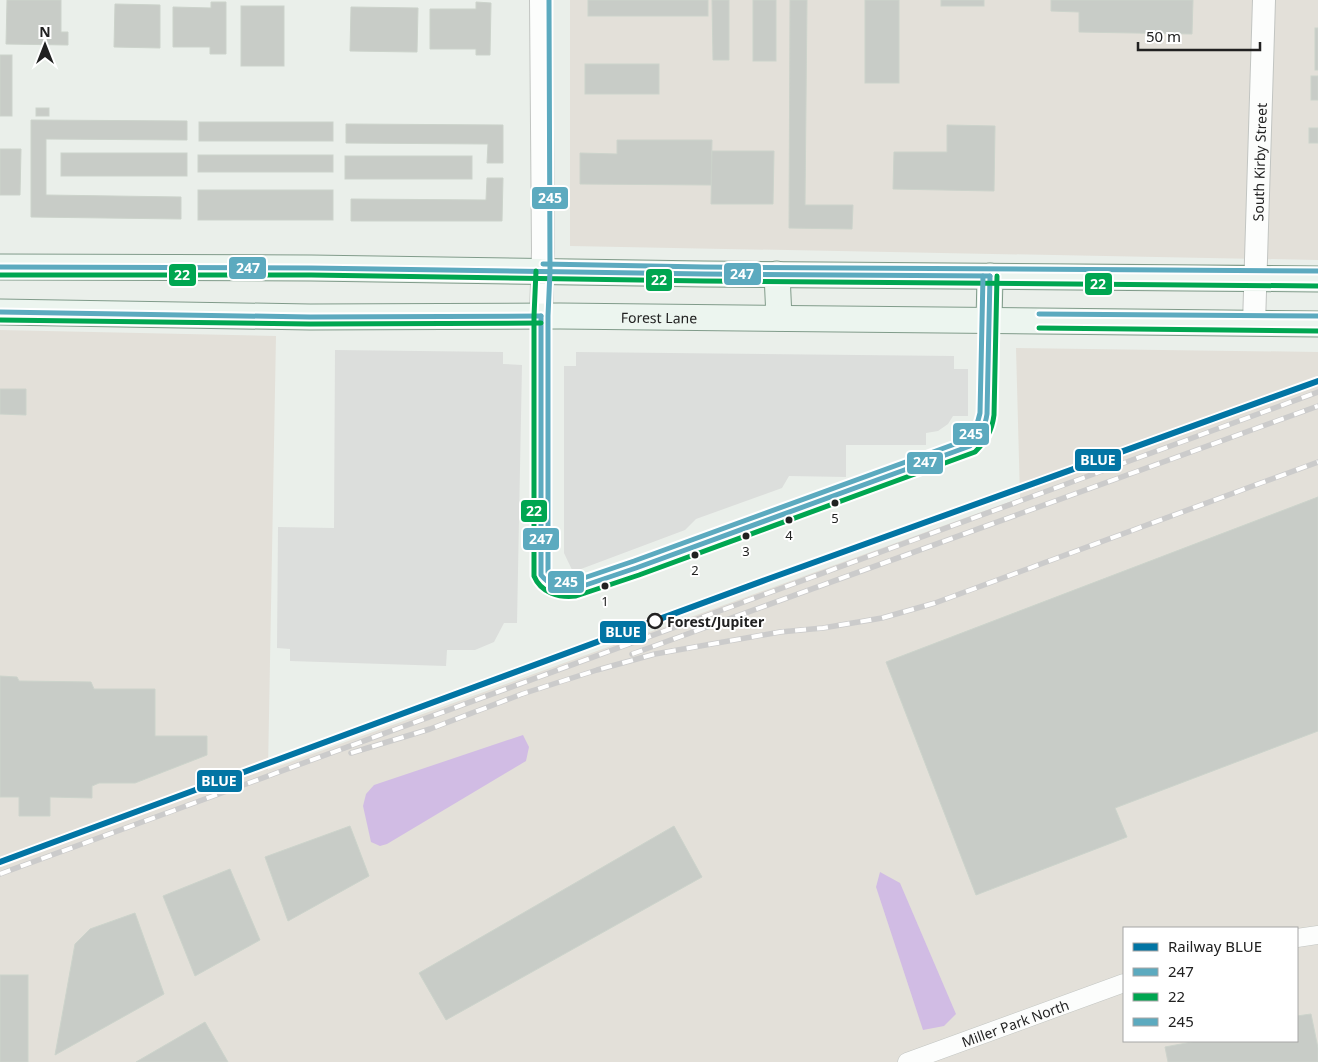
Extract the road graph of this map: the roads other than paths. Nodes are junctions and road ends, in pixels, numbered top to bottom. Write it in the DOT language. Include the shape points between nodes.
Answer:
graph roads {
  1 [pos="541,0"];
  2 [pos="1264,0"];
  3 [pos="0,267"];
  4 [pos="543,271"];
  5 [pos="777,274"];
  6 [pos="990,276"];
  7 [pos="1255,279"];
  8 [pos="1318,279"];
  9 [pos="0,312"];
  10 [pos="541,316"];
  11 [pos="779,318"];
  12 [pos="989,321"];
  13 [pos="1254,324"];
  14 [pos="1318,324"];
  15 [pos="1318,935"];
  16 [pos="1298,938"];
  17 [pos="1123,984"];
  18 [pos="907,1062"];
  1 -- 4 [label="street"];
  2 -- 7 [label="street, South Kirby Street"];
  3 -- 4 [label="main road"];
  4 -- 5 [label="main road"];
  4 -- 10 [label="street"];
  5 -- 6 [label="main road"];
  5 -- 11 [label="main road"];
  6 -- 7 [label="main road"];
  6 -- 12 [label="main road"];
  7 -- 8 [label="main road"];
  7 -- 13 [label="street, South Kirby Street"];
  9 -- 10 [label="main road, Forest Lane" via="310,317"];
  10 -- 11 [label="main road, Forest Lane"];
  11 -- 12 [label="main road, Forest Lane"];
  12 -- 13 [label="main road, Forest Lane"];
  13 -- 14 [label="main road, Forest Lane"];
  15 -- 16 [label="street"];
  17 -- 18 [label="street, Miller Park North"];
}
